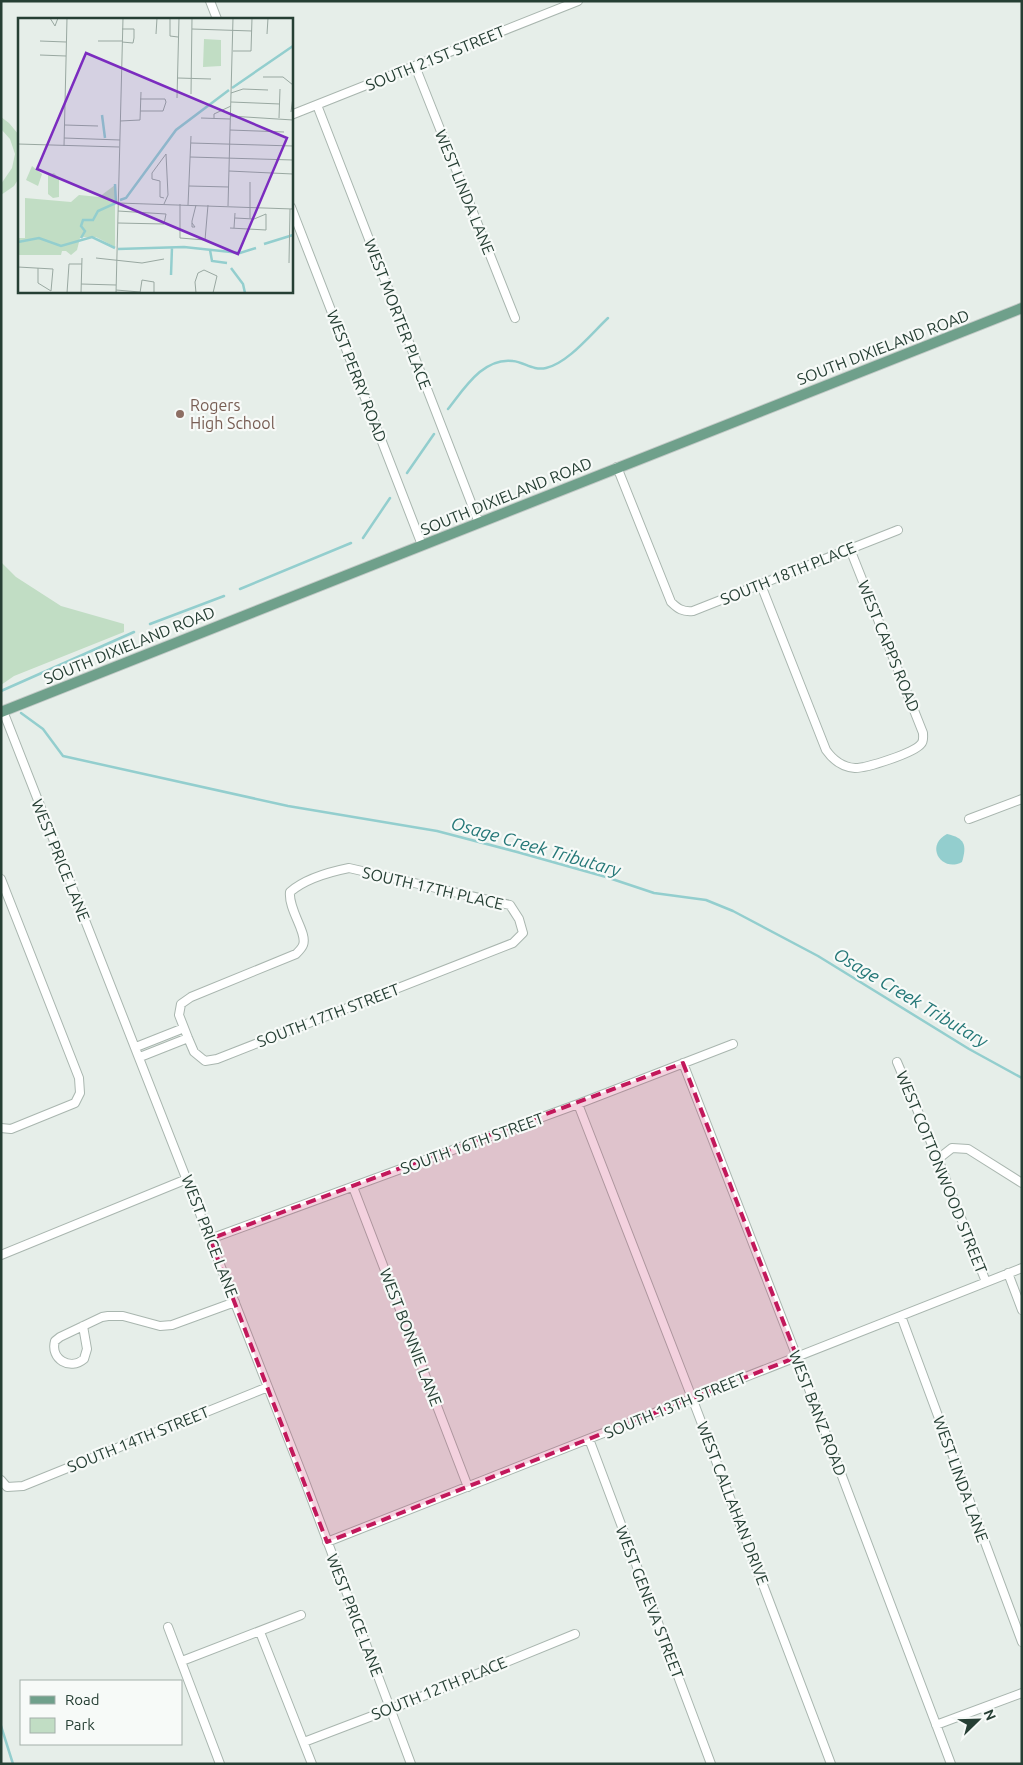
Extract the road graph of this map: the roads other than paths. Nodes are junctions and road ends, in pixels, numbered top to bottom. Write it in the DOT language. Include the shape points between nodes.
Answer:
graph roads {
  1 [pos="210,1"];
  2 [pos="578,1"];
  3 [pos="217,18"];
  4 [pos="415,66"];
  5 [pos="317,105"];
  6 [pos="292,115"];
  7 [pos="292,210"];
  8 [pos="1022,308"];
  9 [pos="516,318"];
  10 [pos="617,467"];
  11 [pos="479,523"];
  12 [pos="898,530"];
  13 [pos="422,545"];
  14 [pos="850,549"];
  15 [pos="761,585"];
  16 [pos="2,712"];
  17 [pos="1022,799"];
  18 [pos="969,819"];
  19 [pos="1,879"];
  20 [pos="523,933"];
  21 [pos="184,1028"];
  22 [pos="188,1038"];
  23 [pos="733,1044"];
  24 [pos="136,1047"];
  25 [pos="140,1057"];
  26 [pos="897,1062"];
  27 [pos="683,1063"];
  28 [pos="578,1104"];
  29 [pos="1,1128"];
  30 [pos="938,1159"];
  31 [pos="187,1179"];
  32 [pos="1022,1183"];
  33 [pos="352,1186"];
  34 [pos="210,1239"];
  35 [pos="1,1255"];
  36 [pos="1022,1268"];
  37 [pos="1008,1273"];
  38 [pos="986,1282"];
  39 [pos="235,1302"];
  40 [pos="1022,1310"];
  41 [pos="901,1316"];
  42 [pos="84,1326"];
  43 [pos="797,1357"];
  44 [pos="268,1387"];
  45 [pos="693,1398"];
  46 [pos="589,1439"];
  47 [pos="1,1480"];
  48 [pos="468,1487"];
  49 [pos="327,1542"];
  50 [pos="301,1615"];
  51 [pos="168,1627"];
  52 [pos="260,1632"];
  53 [pos="575,1634"];
  54 [pos="1022,1642"];
  55 [pos="182,1661"];
  56 [pos="1022,1693"];
  57 [pos="390,1708"];
  58 [pos="936,1725"];
  59 [pos="304,1742"];
  60 [pos="220,1764"];
  61 [pos="312,1764"];
  62 [pos="412,1764"];
  63 [pos="711,1764"];
  64 [pos="831,1764"];
  65 [pos="951,1764"];
  1 -- 3 [label="street"];
  2 -- 4 [label="street, SOUTH 21ST STREET"];
  4 -- 5 [label="street, SOUTH 21ST STREET"];
  4 -- 9 [label="street, WEST LINDA LANE"];
  5 -- 6 [label="street, SOUTH 21ST STREET"];
  5 -- 11 [label="street, WEST MORTER PLACE"];
  7 -- 13 [label="street, WEST PERRY ROAD"];
  8 -- 10 [label="main road, SOUTH DIXIELAND ROAD"];
  10 -- 11 [label="main road, SOUTH DIXIELAND ROAD"];
  10 -- 15 [label="street, SOUTH 18TH PLACE" via="671,602 678,609 693,611"];
  11 -- 13 [label="main road, SOUTH DIXIELAND ROAD"];
  12 -- 14 [label="street, SOUTH 18TH PLACE"];
  13 -- 16 [label="main road, SOUTH DIXIELAND ROAD"];
  14 -- 15 [label="street, SOUTH 18TH PLACE"];
  14 -- 15 [label="street, WEST CAPPS ROAD" via="923,733 924,739 916,748 855,768 836,762 826,750"];
  16 -- 24 [label="street, WEST PRICE LANE"];
  17 -- 18 [label="street"];
  19 -- 29 [label="street" via="80,1078 80,1093 75,1103 11,1129"];
  20 -- 21 [label="street, SOUTH 17TH PLACE" via="510,905 350,868 332,871 298,885 290,892 290,904 304,939 303,947 296,954 191,997 181,1004 179,1015"];
  20 -- 22 [label="street, SOUTH 17TH STREET" via="514,943 217,1059 205,1061 194,1052"];
  21 -- 22 [label="street, SOUTH 17TH PLACE"];
  21 -- 24 [label="street"];
  22 -- 25 [label="street"];
  23 -- 27 [label="street, SOUTH 16TH STREET"];
  24 -- 25 [label="street, WEST PRICE LANE"];
  25 -- 31 [label="street, WEST PRICE LANE"];
  26 -- 30 [label="street, WEST COTTONWOOD STREET"];
  27 -- 28 [label="street, SOUTH 16TH STREET"];
  27 -- 43 [label="street, WEST BANZ ROAD"];
  28 -- 33 [label="street, SOUTH 16TH STREET"];
  28 -- 45 [label="street, WEST CALLAHAN DRIVE"];
  30 -- 32 [label="street" via="952,1148 968,1149"];
  30 -- 38 [label="street, WEST COTTONWOOD STREET"];
  31 -- 34 [label="street, WEST PRICE LANE"];
  31 -- 35 [label="street"];
  33 -- 34 [label="street, SOUTH 16TH STREET"];
  33 -- 48 [label="street, WEST BONNIE LANE"];
  34 -- 39 [label="street, WEST PRICE LANE"];
  36 -- 37 [label="street, SOUTH 13TH STREET"];
  37 -- 38 [label="street, SOUTH 13TH STREET"];
  37 -- 40 [label="street, WEST COTTONWOOD STREET"];
  38 -- 41 [label="street, SOUTH 13TH STREET"];
  39 -- 42 [label="street" via="166,1326 117,1316 102,1317"];
  39 -- 44 [label="street, WEST PRICE LANE"];
  41 -- 43 [label="street, SOUTH 13TH STREET"];
  41 -- 54 [label="street, WEST LINDA LANE"];
  42 -- 42 [label="street" via="55,1342 55,1352 60,1361 76,1363 84,1359 87,1348"];
  43 -- 45 [label="street, SOUTH 13TH STREET"];
  43 -- 58 [label="street, WEST BANZ ROAD"];
  44 -- 47 [label="street, SOUTH 14TH STREET" via="23,1486 7,1488"];
  44 -- 49 [label="street, WEST PRICE LANE"];
  45 -- 46 [label="street, SOUTH 13TH STREET"];
  45 -- 64 [label="street, WEST CALLAHAN DRIVE"];
  46 -- 48 [label="street, SOUTH 13TH STREET"];
  46 -- 63 [label="street, WEST GENEVA STREET"];
  48 -- 49 [label="street, SOUTH 13TH STREET"];
  49 -- 57 [label="street, WEST PRICE LANE"];
  50 -- 52 [label="street"];
  51 -- 55 [label="street"];
  52 -- 55 [label="street"];
  52 -- 59 [label="street"];
  53 -- 57 [label="street, SOUTH 12TH PLACE"];
  55 -- 60 [label="street"];
  56 -- 58 [label="street"];
  57 -- 59 [label="street, SOUTH 12TH PLACE"];
  57 -- 62 [label="street, WEST PRICE LANE"];
  58 -- 65 [label="street, WEST BANZ ROAD"];
  59 -- 61 [label="street"];
}
